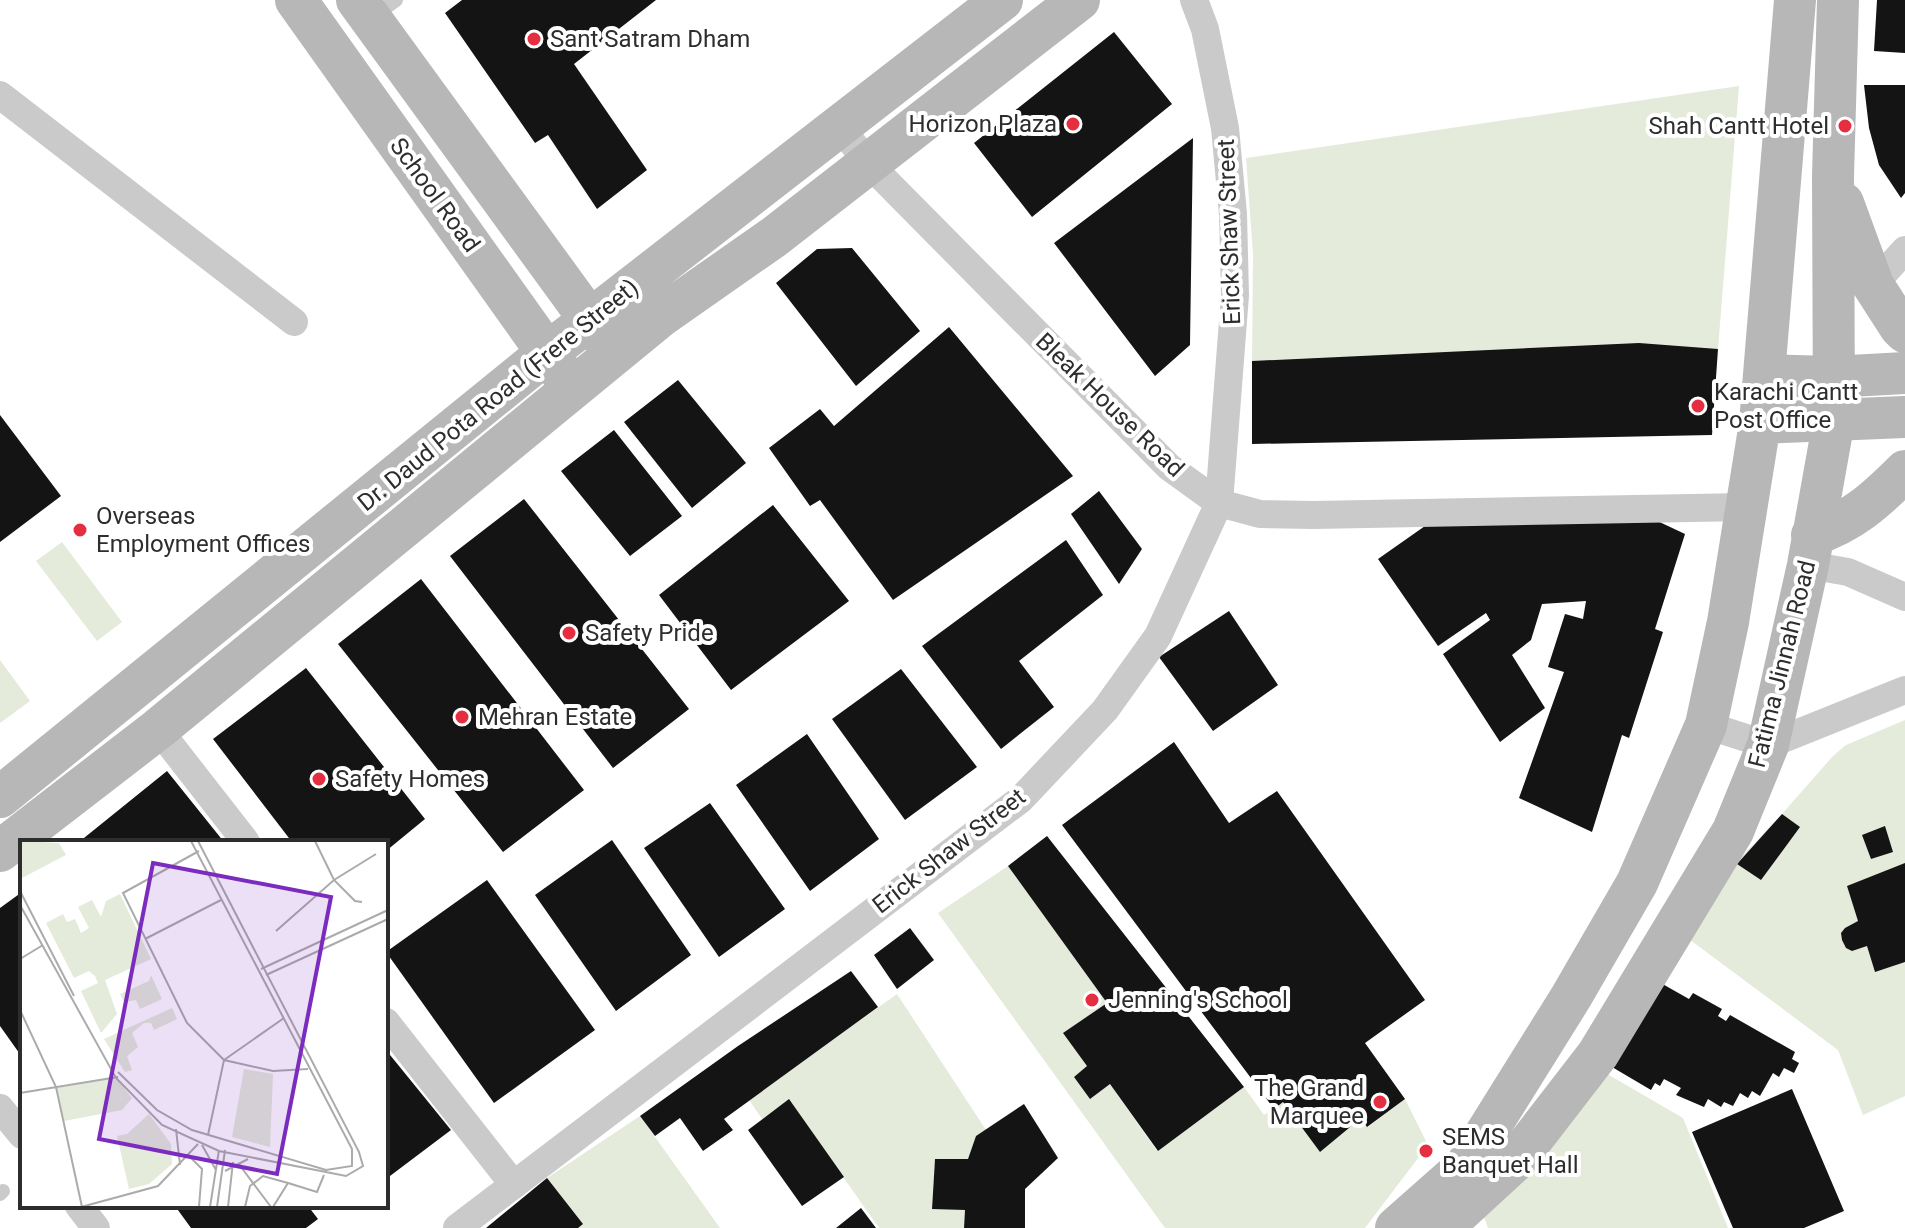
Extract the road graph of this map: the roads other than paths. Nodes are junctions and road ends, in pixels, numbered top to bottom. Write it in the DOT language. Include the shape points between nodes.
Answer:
graph roads {
  1 [pos="296,0"];
  2 [pos="1002,0"];
  3 [pos="1079,0"];
  4 [pos="1194,0"];
  5 [pos="1795,0"];
  6 [pos="1838,0"];
  7 [pos="374,6"];
  8 [pos="0,95"];
  9 [pos="840,127"];
  10 [pos="868,163"];
  11 [pos="1833,176"];
  12 [pos="1905,250"];
  13 [pos="1892,307"];
  14 [pos="591,320"];
  15 [pos="294,322"];
  16 [pos="547,353"];
  17 [pos="616,356"];
  18 [pos="1905,373"];
  19 [pos="1765,375"];
  20 [pos="1832,377"];
  21 [pos="573,389"];
  22 [pos="1905,417"];
  23 [pos="1834,420"];
  24 [pos="1760,423"];
  25 [pos="1905,471"];
  26 [pos="1219,503"];
  27 [pos="1747,507"];
  28 [pos="1810,550"];
  29 [pos="1905,597"];
  30 [pos="1905,690"];
  31 [pos="1706,725"];
  32 [pos="158,729"];
  33 [pos="1768,745"];
  34 [pos="0,797"];
  35 [pos="244,840"];
  36 [pos="0,851"];
  37 [pos="388,1025"];
  38 [pos="0,1108"];
  39 [pos="20,1133"];
  40 [pos="514,1185"];
  41 [pos="1476,1198"];
  42 [pos="81,1208"];
  43 [pos="96,1228"];
  44 [pos="457,1228"];
  45 [pos="1396,1228"];
  46 [pos="1442,1228"];
  1 -- 16 [label="main road, School Road"];
  2 -- 9 [label="main road, Dr. Daud Pota Road (Frere Street)"];
  3 -- 10 [label="main road, Dr. Daud Pota Road (Frere Street)"];
  4 -- 26 [label="street, Erick Shaw Street" via="1225,128 1233,214 1235,295"];
  5 -- 19 [label="main road, Fatima Jinnah Road"];
  6 -- 11 [label="main road, Fatima Jinnah Road"];
  7 -- 14 [label="main road"];
  8 -- 15 [label="street"];
  9 -- 10 [label="street, Bleak House Road"];
  9 -- 14 [label="main road, Dr. Daud Pota Road (Frere Street)"];
  10 -- 17 [label="main road, Dr. Daud Pota Road (Frere Street)" via="661,316"];
  10 -- 26 [label="street, Bleak House Road" via="1169,467"];
  11 -- 13 [label="main road"];
  11 -- 20 [label="main road, Fatima Jinnah Road"];
  12 -- 13 [label="street"];
  14 -- 16 [label="main road, Dr. Daud Pota Road (Frere Street)"];
  14 -- 17 [label="main road"];
  16 -- 21 [label="main road, School Road"];
  16 -- 34 [label="main road, Dr. Daud Pota Road (Frere Street)"];
  17 -- 21 [label="main road, Dr. Daud Pota Road (Frere Street)"];
  18 -- 20 [label="main road"];
  19 -- 20 [label="main road"];
  19 -- 24 [label="main road, Fatima Jinnah Road"];
  20 -- 23 [label="main road, Fatima Jinnah Road"];
  21 -- 32 [label="main road, Dr. Daud Pota Road (Frere Street)"];
  22 -- 23 [label="main road"];
  23 -- 24 [label="main road"];
  23 -- 28 [label="main road, Fatima Jinnah Road"];
  24 -- 27 [label="main road, Fatima Jinnah Road"];
  25 -- 28 [label="main road"];
  26 -- 27 [label="street, Bleak House Road" via="1260,514 1314,515"];
  26 -- 40 [label="street, Erick Shaw Street" via="1158,636 1105,710 1021,799"];
  27 -- 31 [label="main road, Fatima Jinnah Road"];
  28 -- 29 [label="street"];
  28 -- 33 [label="main road, Fatima Jinnah Road"];
  30 -- 33 [label="street"];
  31 -- 33 [label="street"];
  31 -- 41 [label="main road, Fatima Jinnah Road" via="1637,883 1571,997"];
  32 -- 35 [label="street"];
  32 -- 36 [label="main road, Dr. Daud Pota Road (Frere Street)"];
  33 -- 41 [label="main road, Fatima Jinnah Road" via="1733,831 1598,1054 1517,1159"];
  37 -- 40 [label="street"];
  38 -- 39 [label="street"];
  40 -- 44 [label="street, Erick Shaw Street"];
  41 -- 45 [label="main road, Fatima Jinnah Road"];
  41 -- 46 [label="main road, Fatima Jinnah Road"];
  42 -- 43 [label="street"];
}
